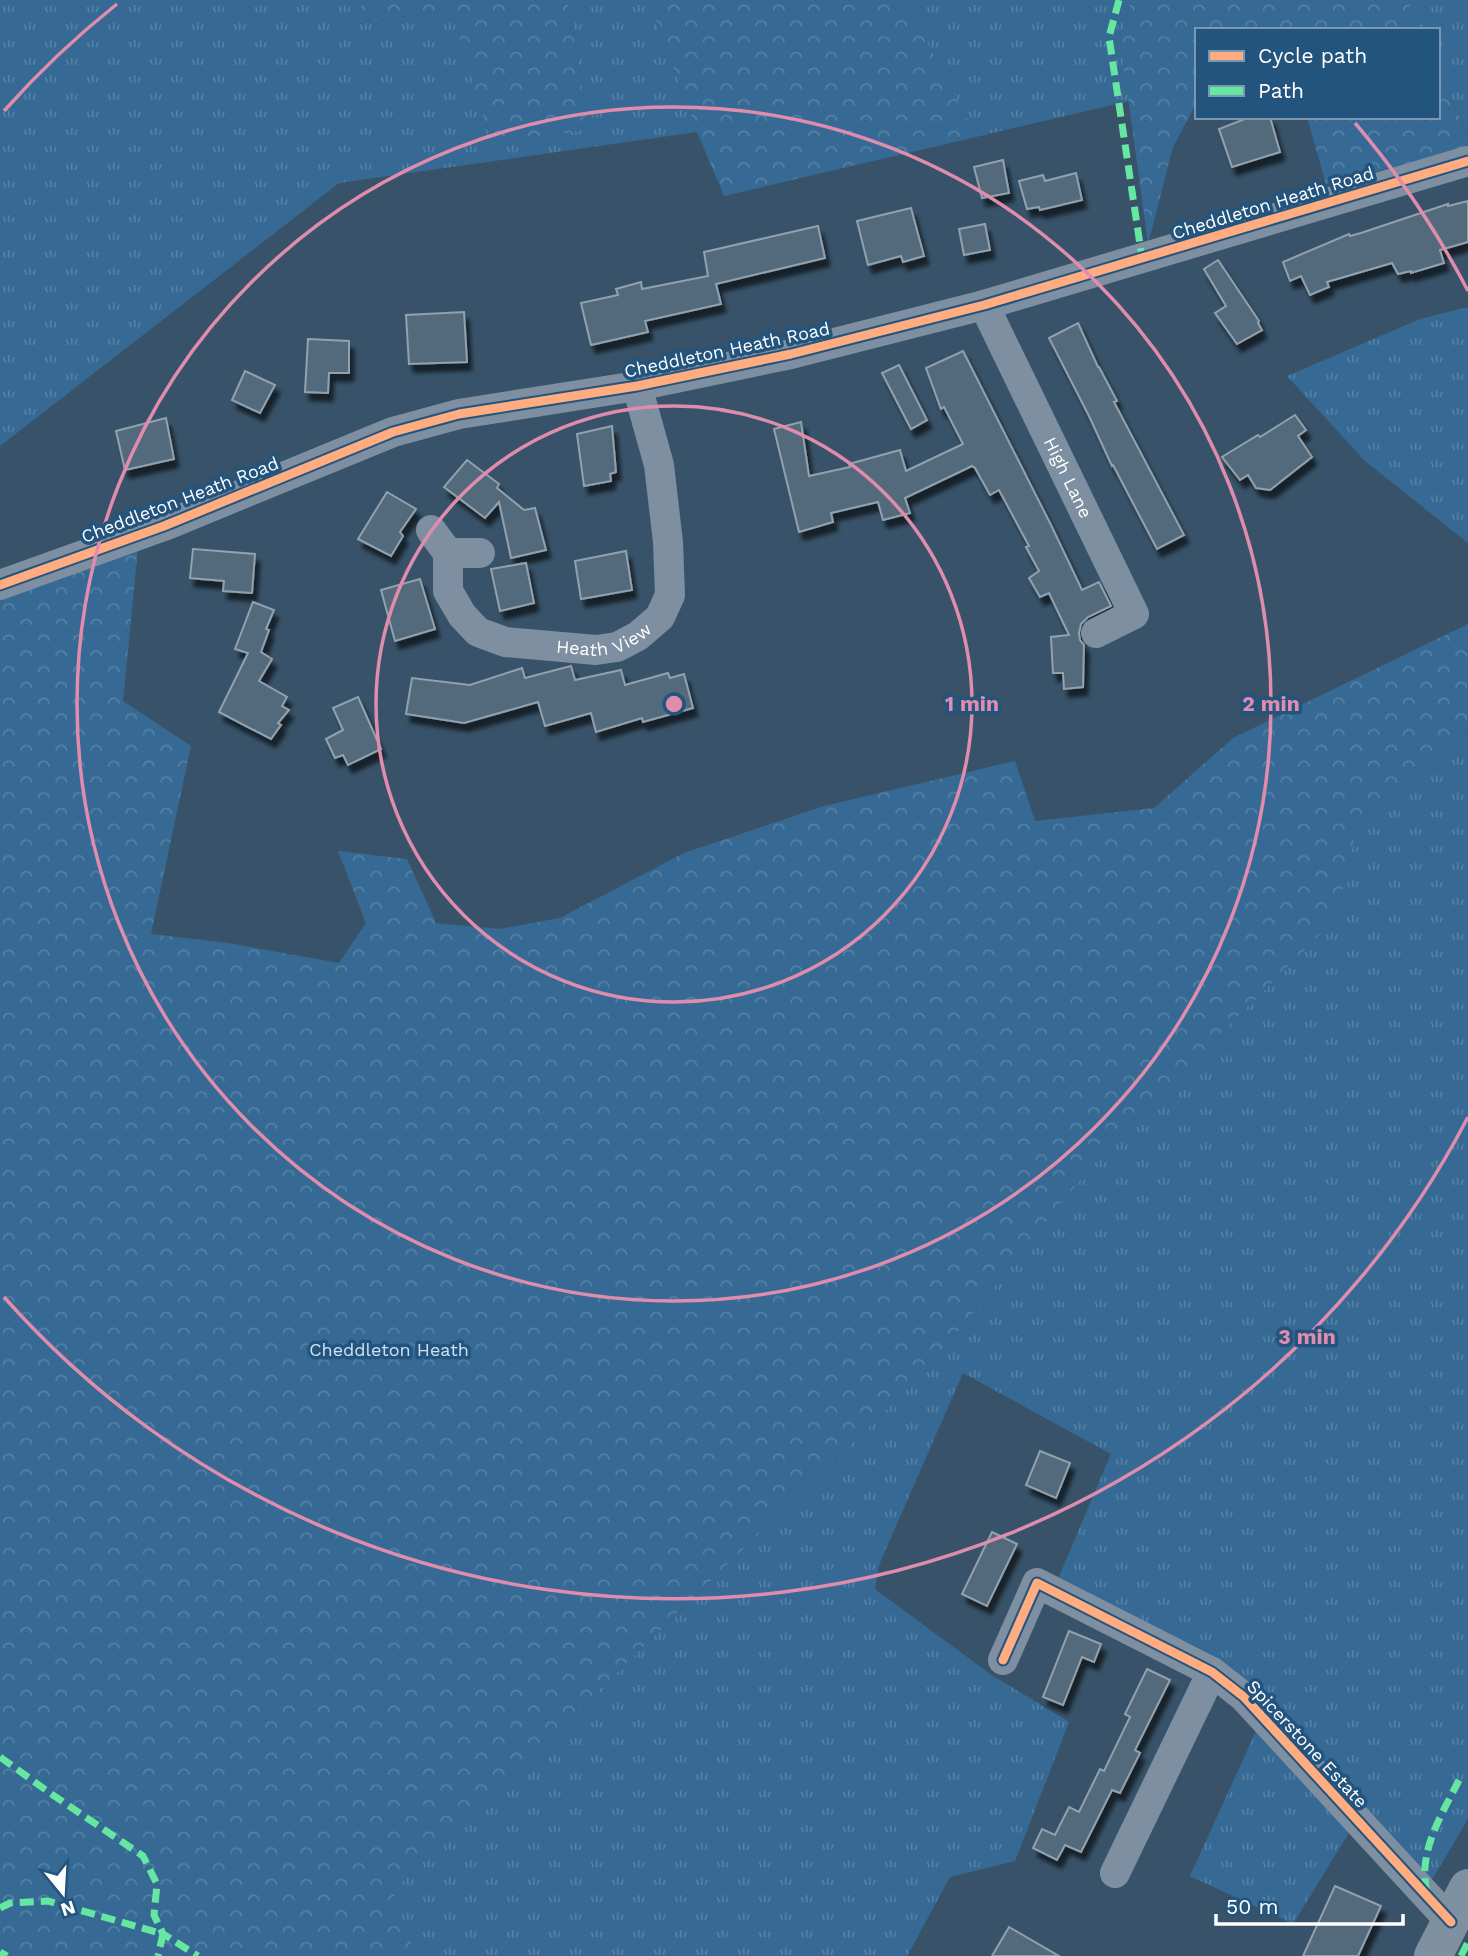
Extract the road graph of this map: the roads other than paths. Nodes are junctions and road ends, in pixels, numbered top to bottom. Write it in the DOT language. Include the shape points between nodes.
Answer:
graph roads {
  1 [pos="1468,161"];
  2 [pos="984,304"];
  3 [pos="637,386"];
  4 [pos="480,552"];
  5 [pos="0,585"];
  6 [pos="1096,633"];
  7 [pos="1003,1660"];
  8 [pos="1212,1672"];
  9 [pos="1115,1873"];
  10 [pos="1468,1888"];
  11 [pos="1451,1922"];
  12 [pos="1433,1956"];
  1 -- 2 [label="street, Cheddleton Heath Road"];
  2 -- 3 [label="street, Cheddleton Heath Road" via="791,354"];
  2 -- 6 [label="street, High Lane" via="1134,614"];
  3 -- 4 [label="street, Heath View" via="659,465 668,542 670,595 660,617 617,647 596,650 505,642 478,632 462,615 448,591 439,542"];
  3 -- 5 [label="street, Cheddleton Heath Road" via="458,414 393,432 164,526"];
  7 -- 8 [label="street, Spicerstone Estate" via="1037,1583"];
  8 -- 9 [label="street"];
  8 -- 11 [label="street, Spicerstone Estate" via="1244,1696"];
  10 -- 11 [label="highway"];
  11 -- 12 [label="highway"];
}
